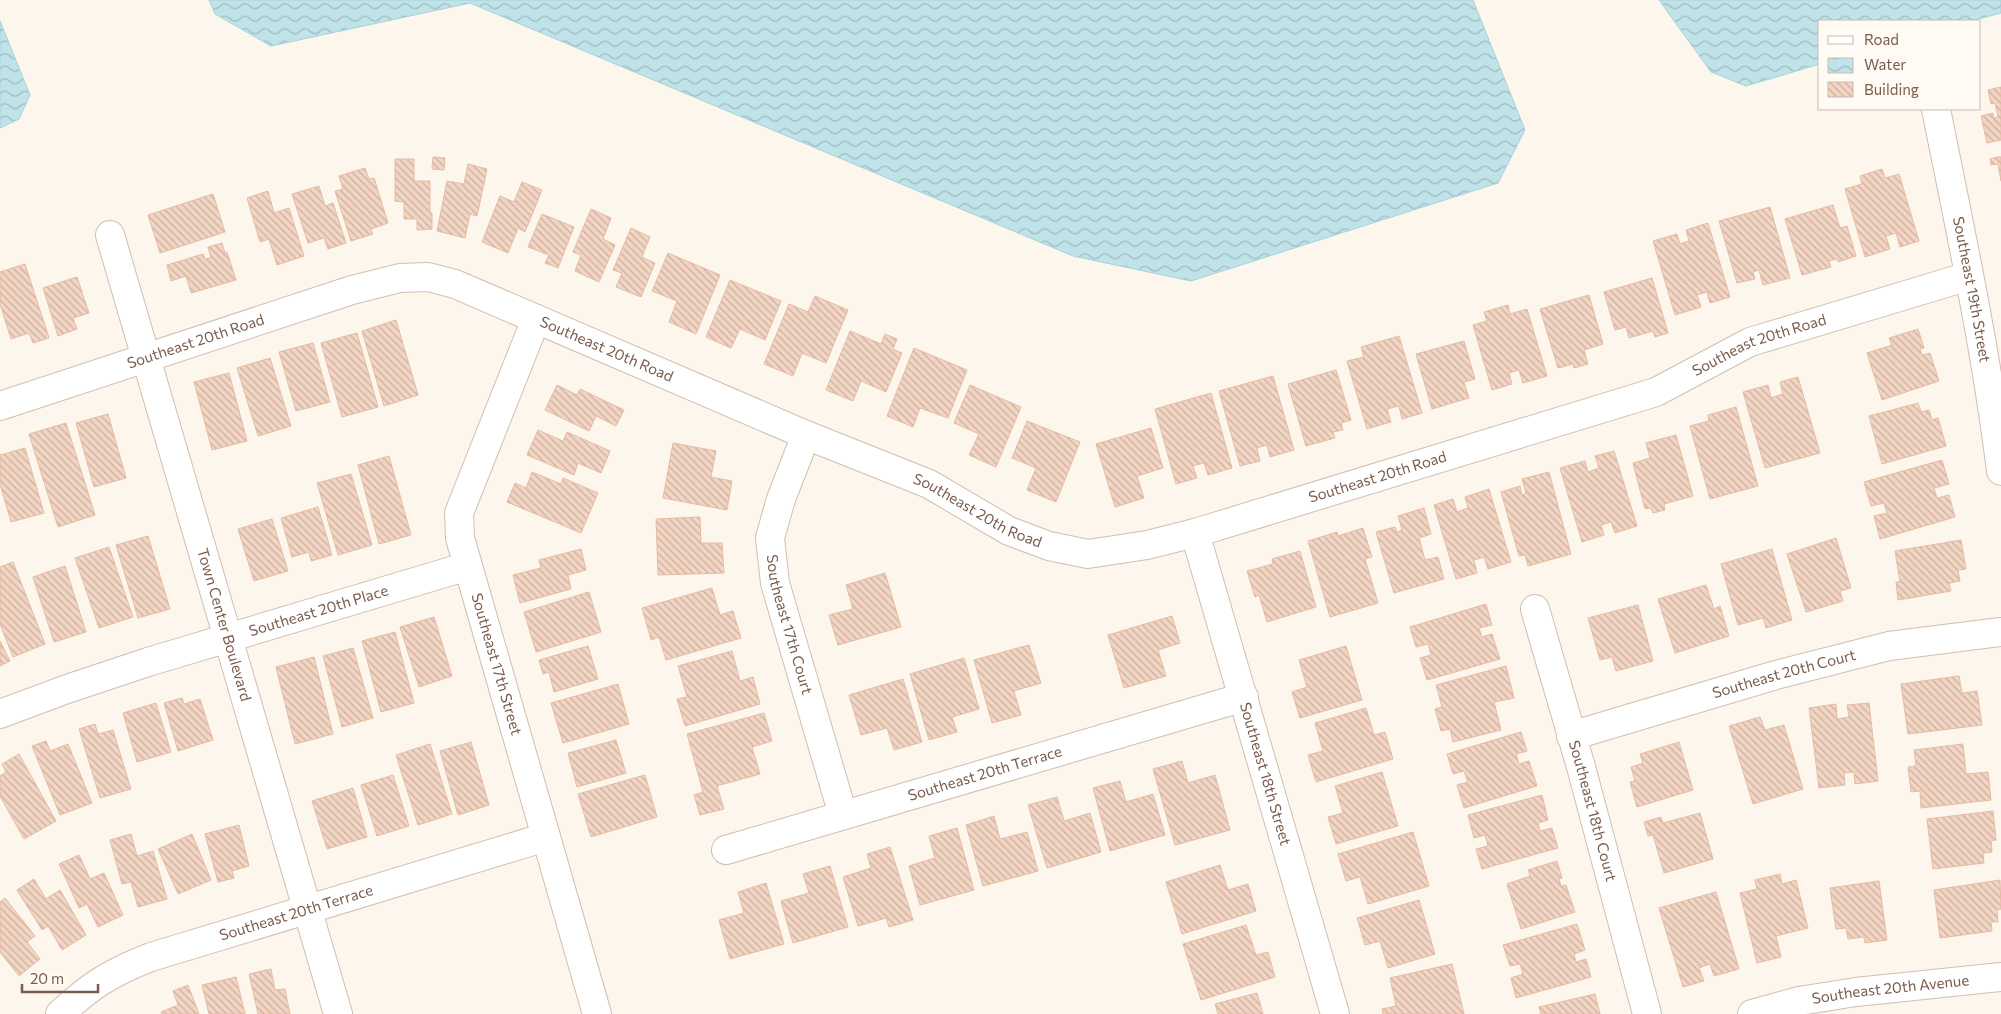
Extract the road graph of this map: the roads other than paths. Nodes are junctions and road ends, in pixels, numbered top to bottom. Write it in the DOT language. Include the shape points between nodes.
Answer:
graph roads {
  1 [pos="1936,110"];
  2 [pos="110,235"];
  3 [pos="1969,276"];
  4 [pos="536,319"];
  5 [pos="146,358"];
  6 [pos="0,406"];
  7 [pos="806,435"];
  8 [pos="2001,471"];
  9 [pos="1195,533"];
  10 [pos="468,566"];
  11 [pos="1535,609"];
  12 [pos="2001,632"];
  13 [pos="228,638"];
  14 [pos="1244,698"];
  15 [pos="0,714"];
  16 [pos="1571,736"];
  17 [pos="843,815"];
  18 [pos="546,837"];
  19 [pos="726,850"];
  20 [pos="307,909"];
  21 [pos="2001,976"];
  22 [pos="60,1014"];
  23 [pos="338,1014"];
  24 [pos="597,1014"];
  25 [pos="1335,1014"];
  26 [pos="1647,1014"];
  27 [pos="1752,1014"];
  1 -- 3 [label="street, Southeast 19th Street"];
  2 -- 5 [label="street, Town Center Boulevard"];
  3 -- 8 [label="street, Southeast 19th Street"];
  3 -- 9 [label="street, Southeast 20th Road" via="1750,342 1656,392"];
  4 -- 5 [label="street, Southeast 20th Road" via="455,284 428,277 400,278 352,290"];
  4 -- 7 [label="street, Southeast 20th Road"];
  4 -- 10 [label="street, Southeast 17th Street" via="459,513 460,538"];
  5 -- 6 [label="street, Southeast 20th Road"];
  5 -- 13 [label="street, Town Center Boulevard"];
  7 -- 9 [label="street, Southeast 20th Road" via="930,484 1009,531 1049,546 1088,554 1147,545"];
  7 -- 17 [label="street, Southeast 17th Court" via="770,538 775,583"];
  9 -- 14 [label="street, Southeast 18th Street"];
  10 -- 13 [label="street, Southeast 20th Place"];
  10 -- 18 [label="street, Southeast 17th Street"];
  11 -- 16 [label="street, Southeast 18th Court"];
  12 -- 16 [label="street, Southeast 20th Court" via="1880,648 1776,675"];
  13 -- 15 [label="street, Southeast 20th Place" via="67,688"];
  13 -- 20 [label="street, Town Center Boulevard"];
  14 -- 17 [label="street, Southeast 20th Terrace"];
  14 -- 25 [label="street, Southeast 18th Street"];
  16 -- 26 [label="street, Southeast 18th Court"];
  17 -- 19 [label="street, Southeast 20th Terrace"];
  18 -- 20 [label="street, Southeast 20th Terrace"];
  18 -- 24 [label="street, Southeast 17th Street"];
  20 -- 22 [label="street, Southeast 20th Terrace" via="151,957 116,971 91,987"];
  20 -- 23 [label="street, Town Center Boulevard"];
  21 -- 27 [label="street, Southeast 20th Avenue" via="1856,992 1799,1001"];
}
